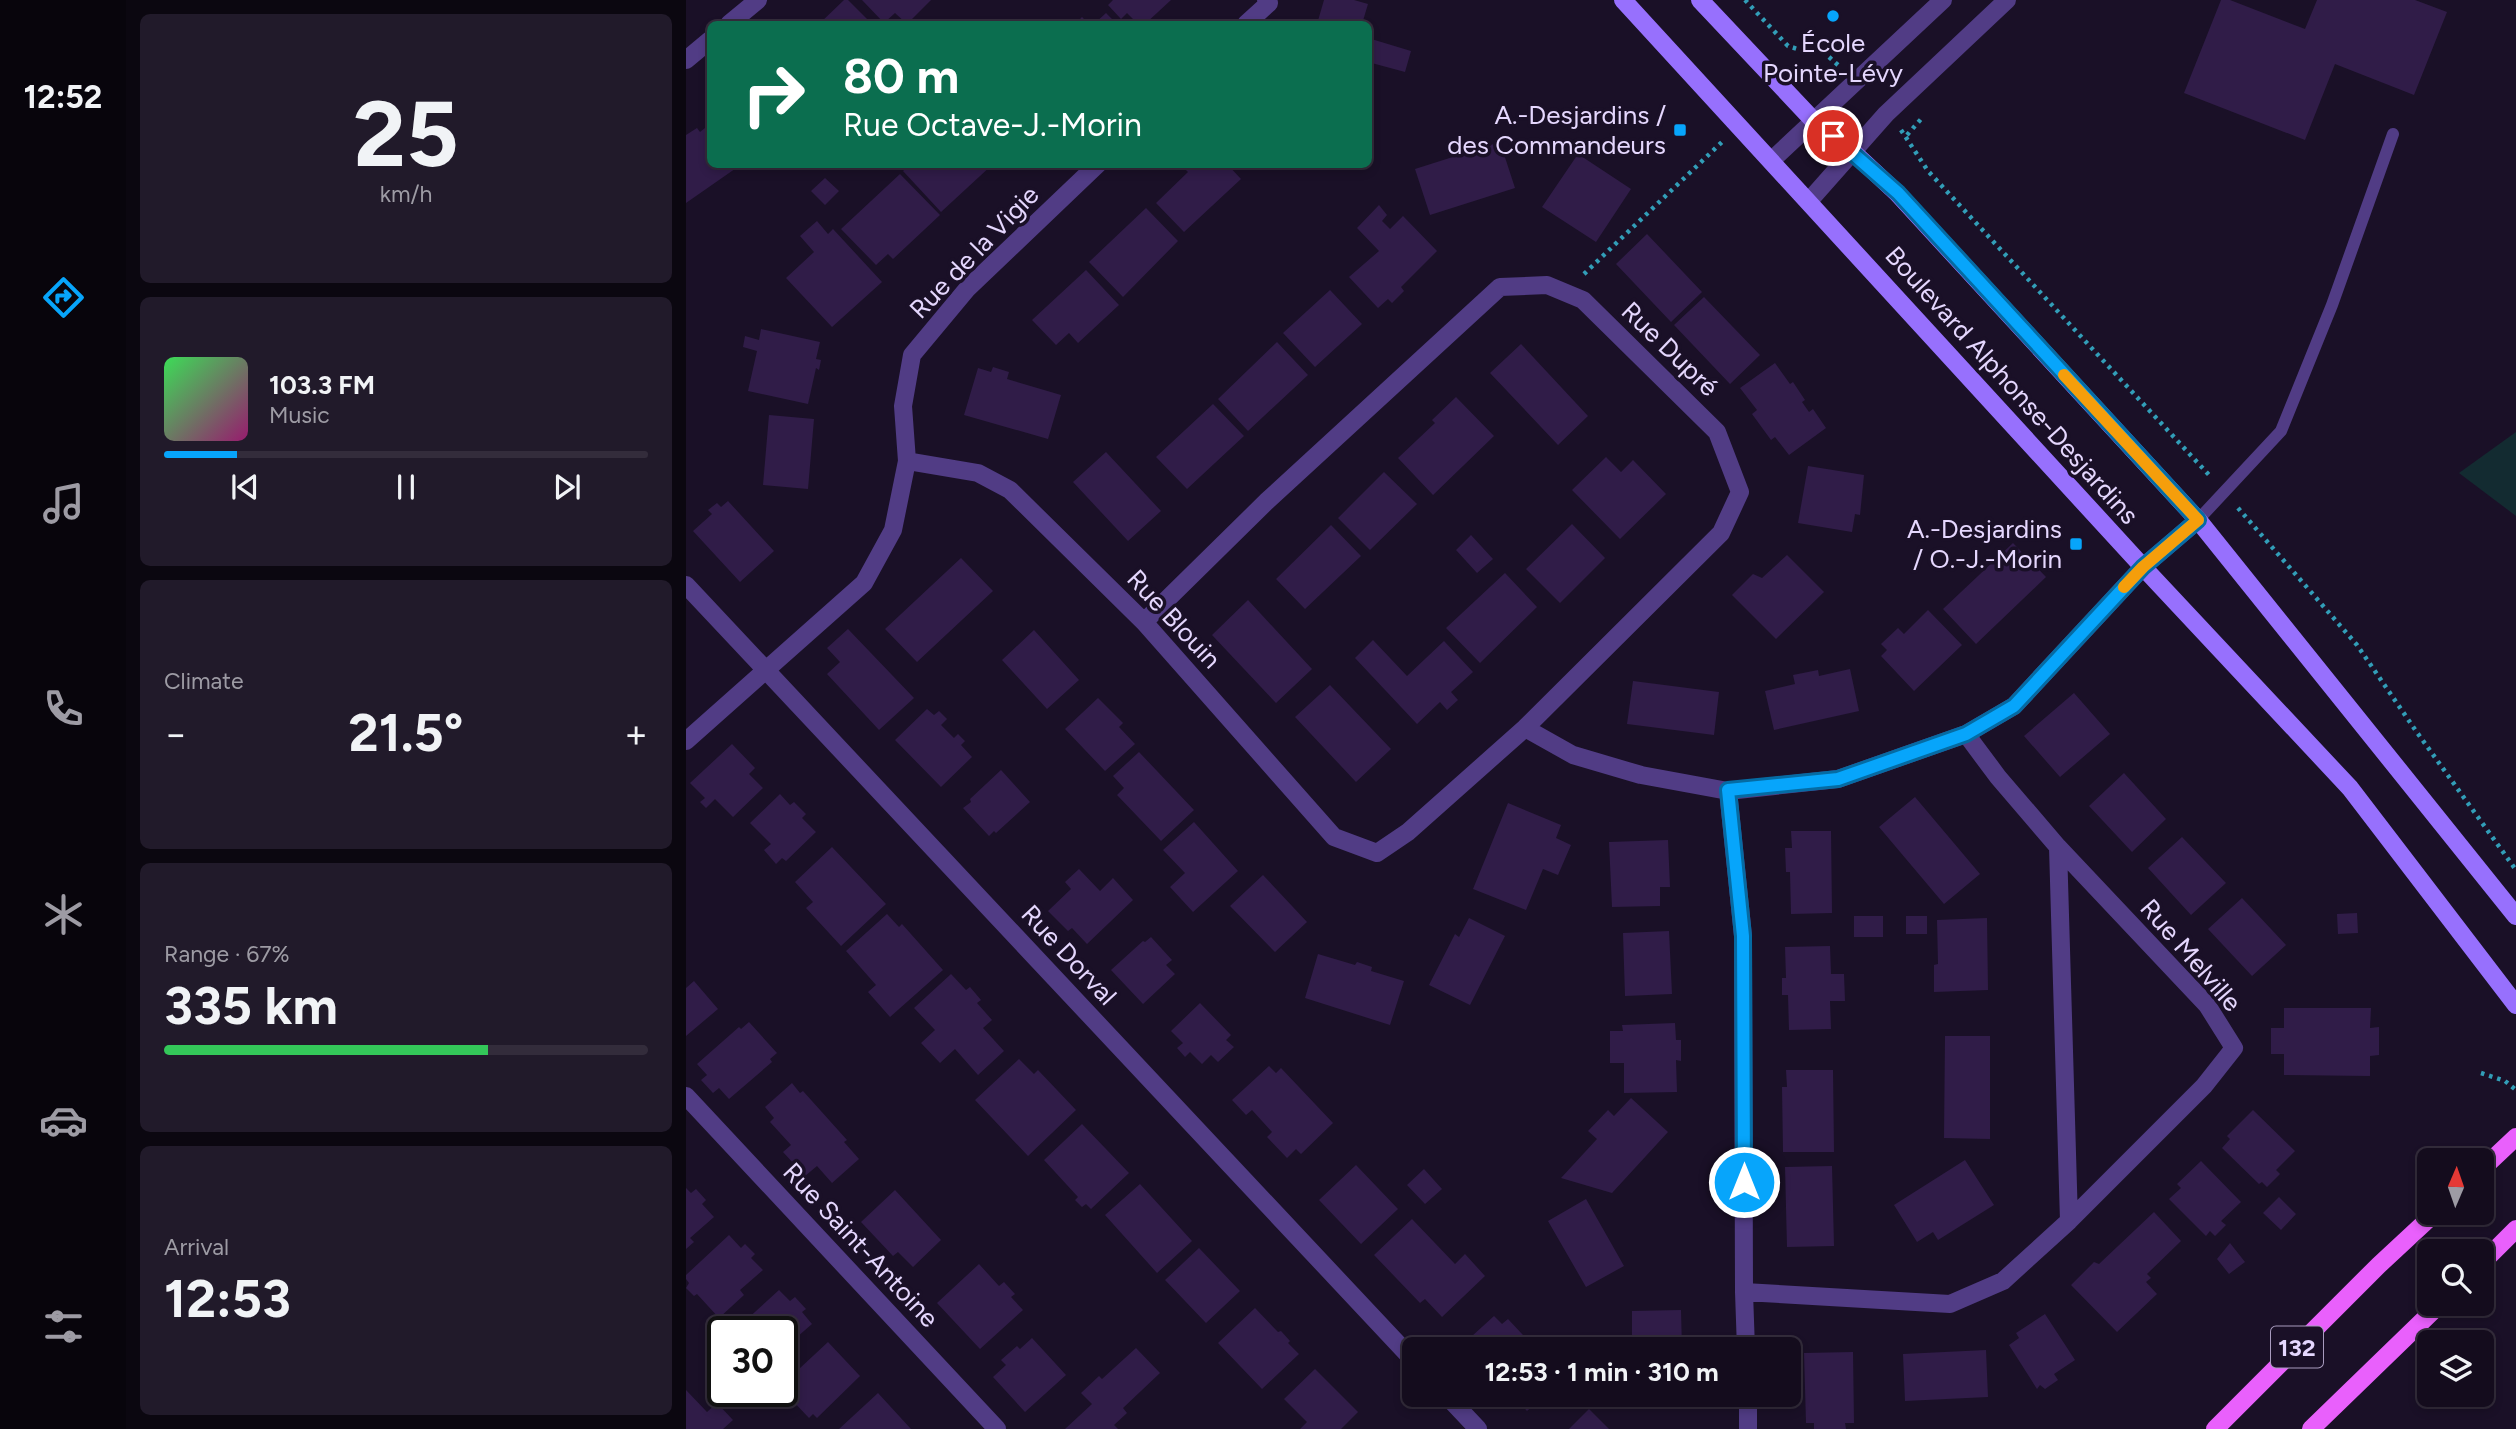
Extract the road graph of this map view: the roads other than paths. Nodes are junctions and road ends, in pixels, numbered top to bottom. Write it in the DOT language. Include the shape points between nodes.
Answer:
graph roads {
  1 [pos="758,0"];
  2 [pos="1266,0"];
  3 [pos="1623,0"];
  4 [pos="1700,0"];
  5 [pos="1943,0"];
  6 [pos="2007,0"];
  7 [pos="733,21"];
  8 [pos="1249,21"];
  9 [pos="707,42"];
  10 [pos="686,60"];
  11 [pos="1813,120"];
  12 [pos="2393,134"];
  13 [pos="1853,152"];
  14 [pos="1772,160"];
  15 [pos="1094,168"];
  16 [pos="1809,201"];
  17 [pos="907,461"];
  18 [pos="2198,520"];
  19 [pos="2143,567"];
  20 [pos="686,585"];
  21 [pos="1144,622"];
  22 [pos="765,669"];
  23 [pos="1525,728"];
  24 [pos="1966,734"];
  25 [pos="686,741"];
  26 [pos="1728,790"];
  27 [pos="2058,847"];
  28 [pos="1377,853"];
  29 [pos="2516,916"];
  30 [pos="2516,1004"];
  31 [pos="686,1096"];
  32 [pos="2516,1138"];
  33 [pos="2494,1159"];
  34 [pos="2069,1221"];
  35 [pos="2422,1225"];
  36 [pos="2516,1229"];
  37 [pos="2494,1251"];
  38 [pos="1744,1292"];
  39 [pos="2428,1316"];
  40 [pos="1746,1337"];
  41 [pos="1402,1348"];
  42 [pos="1457,1407"];
  43 [pos="1748,1407"];
  44 [pos="997,1429"];
  45 [pos="1478,1429"];
  46 [pos="1748,1429"];
  47 [pos="2215,1429"];
  48 [pos="2311,1429"];
  1 -- 7 [label="street"];
  2 -- 8 [label="street" via="1269,3"];
  3 -- 14 [label="main road, Boulevard Alphonse-Desjardins"];
  4 -- 11 [label="main road, Boulevard Alphonse-Desjardins"];
  5 -- 11 [label="street"];
  6 -- 13 [label="street" via="1886,114"];
  9 -- 10 [label="street"];
  11 -- 13 [label="main road, Boulevard Alphonse-Desjardins"];
  11 -- 14 [label="street"];
  12 -- 18 [label="lane" via="2332,305 2280,431"];
  13 -- 16 [label="street"];
  13 -- 18 [label="main road, Boulevard Alphonse-Desjardins" via="1898,193"];
  14 -- 16 [label="main road, Boulevard Alphonse-Desjardins"];
  15 -- 17 [label="street, Rue de la Vigie" via="967,289 912,355 903,407"];
  16 -- 19 [label="main road, Boulevard Alphonse-Desjardins"];
  17 -- 21 [label="street, Rue Blouin" via="978,473 1010,490"];
  17 -- 22 [label="street, Rue de la Vigie" via="893,530 864,583"];
  18 -- 19 [label="street"];
  18 -- 29 [label="main road, Boulevard Alphonse-Desjardins"];
  19 -- 24 [label="street" via="2014,706"];
  19 -- 30 [label="main road, Boulevard Alphonse-Desjardins" via="2350,789"];
  20 -- 22 [label="street, Rue Dorval"];
  21 -- 23 [label="street, Rue Dupré" via="1277,492 1500,287 1547,285 1583,300 1717,432 1740,492 1721,533"];
  21 -- 28 [label="street, Rue Blouin" via="1334,837"];
  22 -- 25 [label="street, Rue de la Vigie"];
  22 -- 41 [label="street, Rue Dorval"];
  23 -- 26 [label="street" via="1573,755 1641,775"];
  23 -- 28 [label="street, Rue Dupré" via="1408,832"];
  24 -- 26 [label="street" via="1838,779"];
  24 -- 27 [label="street, Rue Melville"];
  26 -- 38 [label="street" via="1743,936"];
  27 -- 34 [label="street"];
  27 -- 34 [label="street, Rue Melville" via="2207,1005 2234,1048 2204,1086"];
  31 -- 44 [label="street, Rue Saint-Antoine"];
  32 -- 33 [label="main road"];
  34 -- 38 [label="street, Rue Melville" via="2003,1281 1950,1304"];
  35 -- 47 [label="main road, 132"];
  36 -- 37 [label="main road"];
  38 -- 40 [label="street"];
  39 -- 48 [label="main road, 132"];
  42 -- 45 [label="street"];
  43 -- 46 [label="street"];
}
